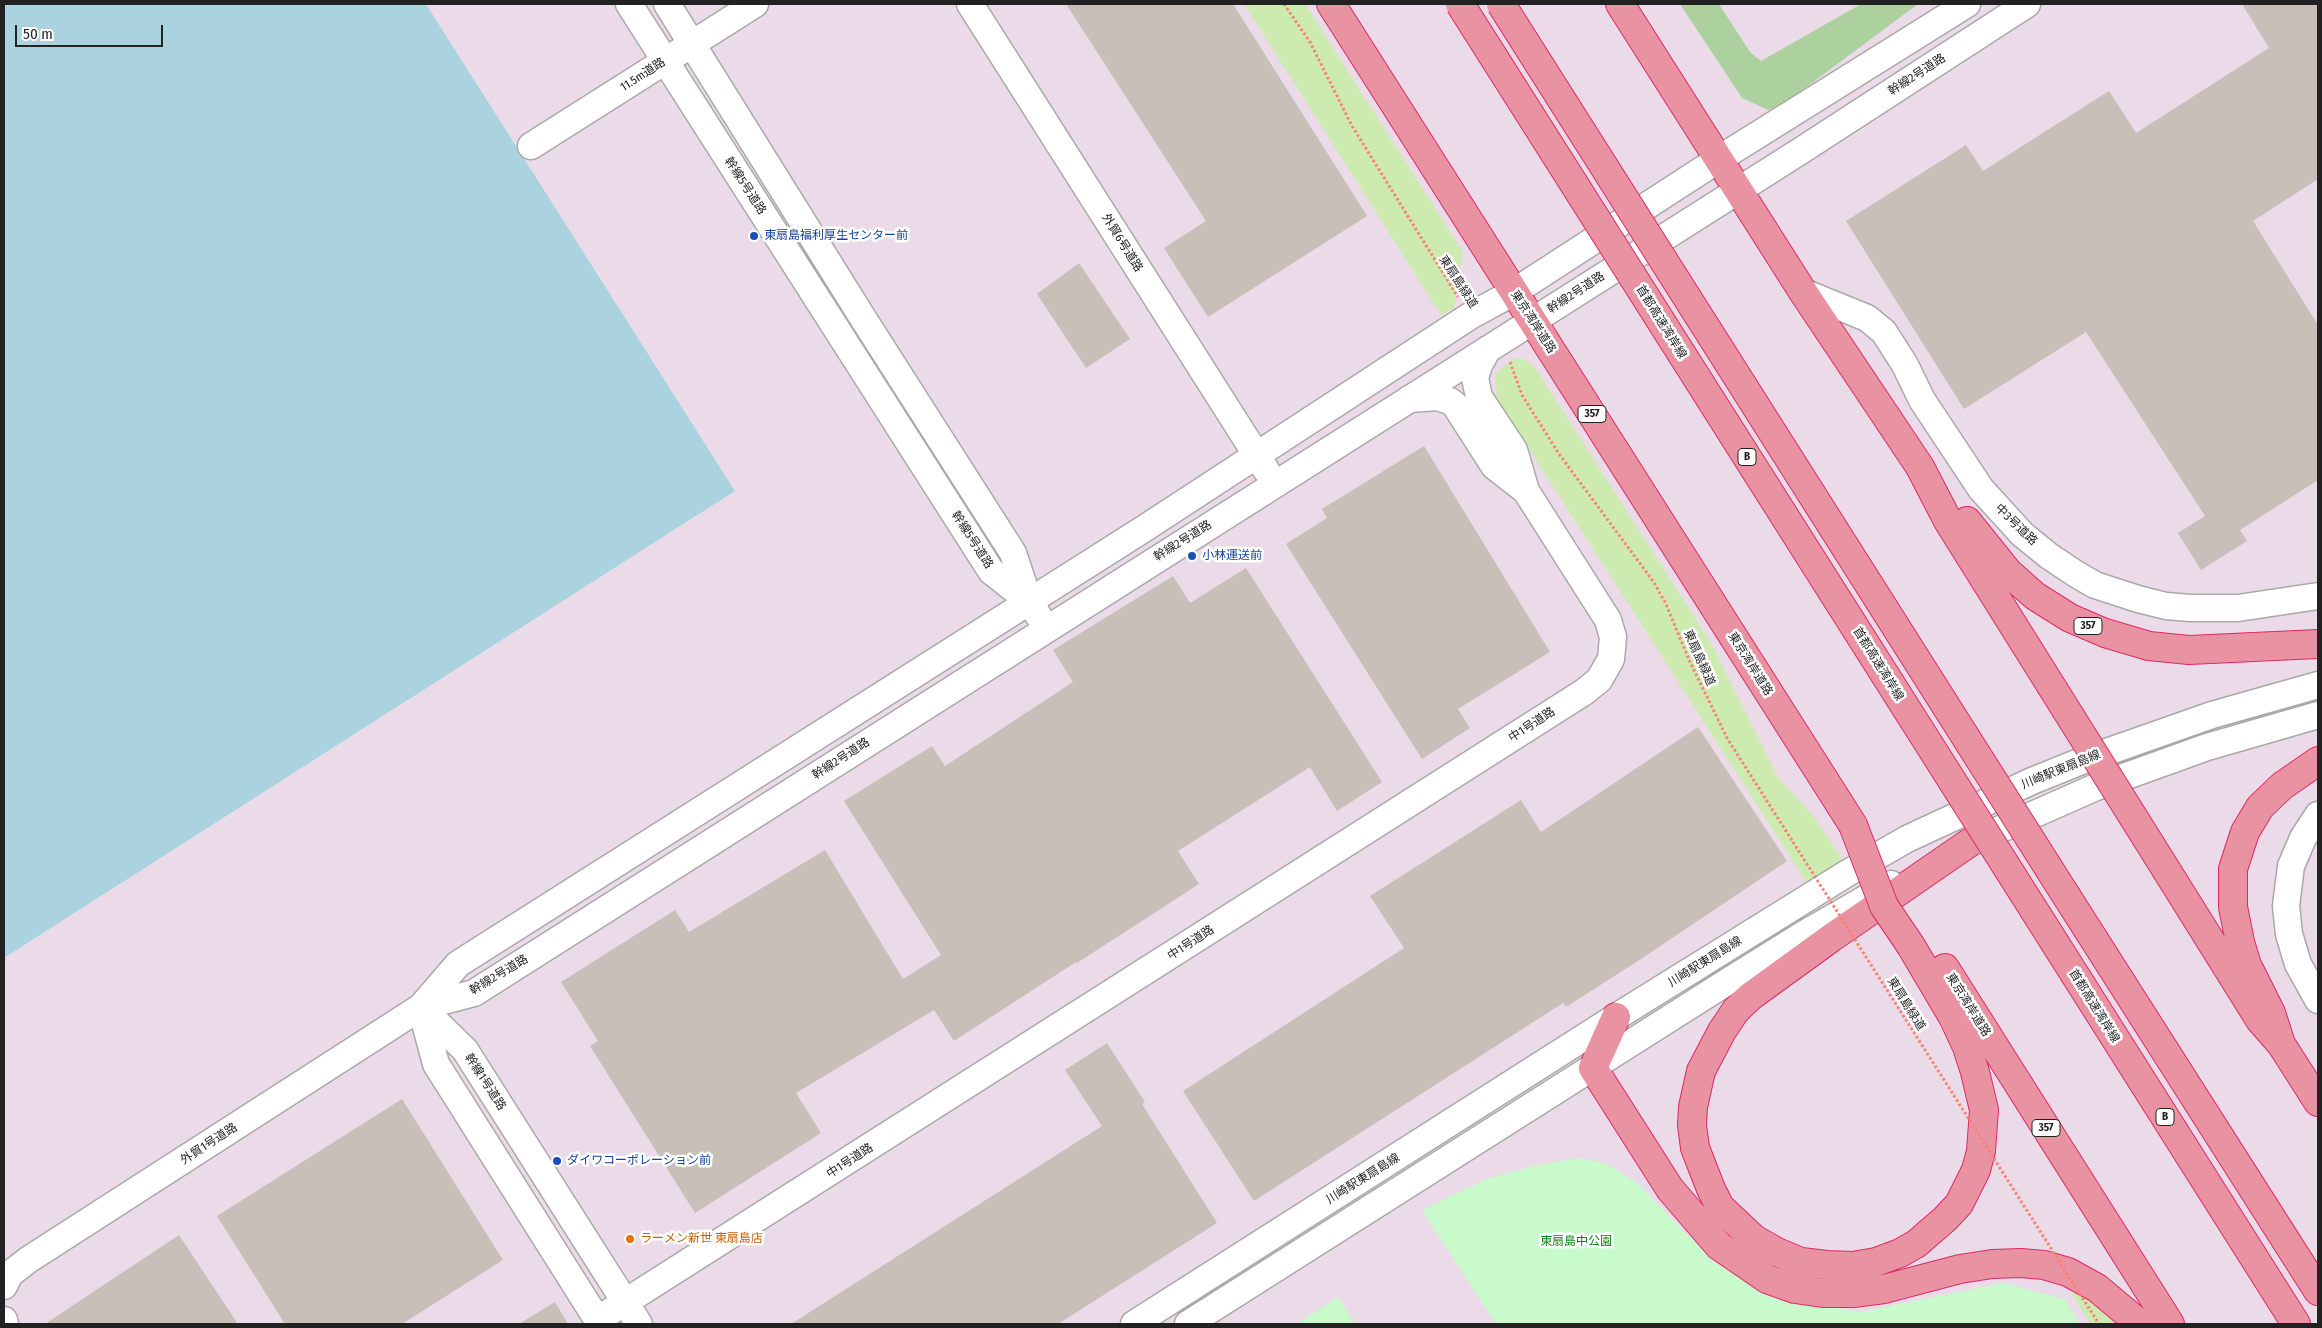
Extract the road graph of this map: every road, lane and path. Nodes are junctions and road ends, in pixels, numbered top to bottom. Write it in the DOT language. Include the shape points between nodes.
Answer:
graph roads {
  1 [pos="630,4"];
  2 [pos="667,4"];
  3 [pos="755,4"];
  4 [pos="970,4"];
  5 [pos="1284,4"];
  6 [pos="1331,4"];
  7 [pos="1460,4"];
  8 [pos="1501,4"];
  9 [pos="1620,4"];
  10 [pos="1967,4"];
  11 [pos="2027,4"];
  12 [pos="692,44"];
  13 [pos="665,61"];
  14 [pos="531,146"];
  15 [pos="1719,159"];
  16 [pos="1738,191"];
  17 [pos="1514,292"];
  18 [pos="1803,292"];
  19 [pos="1470,316"];
  20 [pos="1532,322"];
  21 [pos="1495,345"];
  22 [pos="1409,399"];
  23 [pos="1257,456"];
  24 [pos="1920,467"];
  25 [pos="1274,483"];
  26 [pos="1526,491"];
  27 [pos="2318,596"];
  28 [pos="1029,601"];
  29 [pos="1047,628"];
  30 [pos="2318,644"];
  31 [pos="2318,685"];
  32 [pos="2318,715"];
  33 [pos="2318,761"];
  34 [pos="2318,815"];
  35 [pos="1968,843"];
  36 [pos="1917,939"];
  37 [pos="2318,1000"];
  38 [pos="420,1007"];
  39 [pos="1616,1017"];
  40 [pos="2281,1044"];
  41 [pos="1592,1068"];
  42 [pos="2318,1102"];
  43 [pos="4,1286"];
  44 [pos="2318,1291"];
  45 [pos="626,1303"];
  46 [pos="4,1320"];
  47 [pos="599,1322"];
  48 [pos="5,1324"];
  49 [pos="639,1324"];
  50 [pos="1134,1324"];
  51 [pos="1188,1324"];
  52 [pos="2099,1324"];
  53 [pos="2140,1324"];
  54 [pos="2170,1324"];
  55 [pos="2296,1324"];
  1 -- 13 [label="street, 幹線5号道路"];
  2 -- 12 [label="street"];
  3 -- 12 [label="street, 11.5m道路"];
  4 -- 23 [label="street, 外貿6号道路"];
  5 -- 19 [label="path, 東扇島緑道" via="1310,42 1352,126"];
  6 -- 17 [label="highway, 東京湾岸道路 / 357"];
  7 -- 55 [label="highway, 首都高速湾岸線 / B, bridge"];
  8 -- 44 [label="highway, bridge"];
  9 -- 15 [label="highway, 357"];
  10 -- 15 [label="street"];
  11 -- 16 [label="street, 幹線2号道路"];
  12 -- 13 [label="street, 11.5m道路"];
  12 -- 28 [label="street" via="1014,553"];
  13 -- 14 [label="street, 11.5m道路"];
  13 -- 28 [label="street, 幹線5号道路" via="991,571"];
  15 -- 16 [label="highway, 357"];
  15 -- 17 [label="street"];
  16 -- 18 [label="highway, 357"];
  16 -- 20 [label="street, 幹線2号道路"];
  17 -- 19 [label="street"];
  17 -- 20 [label="highway, 東京湾岸道路 / 357"];
  18 -- 24 [label="highway, 357"];
  18 -- 27 [label="street, 中3号道路" via="1867,318 1884,332 1922,400 1981,489 2022,534 2076,574 2095,584 2166,606 2238,608"];
  19 -- 23 [label="street"];
  20 -- 21 [label="street, 幹線2号道路"];
  20 -- 36 [label="highway, 東京湾岸道路 / 357, bridge" via="1853,825"];
  21 -- 22 [label="street, 幹線2号道路"];
  21 -- 26 [label="street, 中1号道路" via="1479,366 1476,387 1514,450"];
  21 -- 52 [label="path, 東扇島緑道, bridge" via="1560,454 1653,581 1727,738"];
  22 -- 25 [label="street, 幹線2号道路"];
  22 -- 26 [label="street, 中1号道路" via="1450,401 1494,466"];
  23 -- 25 [label="street, 外貿6号道路"];
  23 -- 28 [label="street"];
  24 -- 30 [label="highway, 357" via="1961,512 2008,572 2035,596 2086,626 2125,639 2173,649"];
  24 -- 40 [label="highway, 357, bridge" via="1948,521 2260,1020"];
  25 -- 29 [label="street, 幹線2号道路"];
  26 -- 45 [label="street, 中1号道路" via="1608,620 1613,637 1612,653 1599,680 1576,698"];
  28 -- 29 [label="street"];
  28 -- 38 [label="street" via="458,964"];
  29 -- 38 [label="street, 幹線2号道路" via="474,993"];
  31 -- 39 [label="street, 川崎駅東扇島線" via="2212,715 2094,756 1907,839"];
  32 -- 35 [label="street" via="2176,758 2067,798"];
  33 -- 40 [label="highway, 357" via="2282,786 2260,807 2244,832 2233,869 2233,907 2240,942"];
  34 -- 37 [label="street" via="2297,851 2286,900 2296,957"];
  35 -- 36 [label="highway" via="1751,996 1736,1010 1701,1071 1693,1107 1695,1148 1720,1208 1754,1239 1801,1262 1853,1266 1900,1253 1932,1232 1945,1219 1958,1204 1976,1170 1984,1118 1975,1072 1967,1047"];
  35 -- 41 [label="street" via="1804,934"];
  36 -- 54 [label="highway, 東京湾岸道路 / 357"];
  38 -- 43 [label="street, 外貿1号道路" via="28,1260 10,1274"];
  38 -- 45 [label="street, 幹線1号道路" via="465,1050"];
  38 -- 47 [label="street" via="436,1064"];
  39 -- 41 [label="highway"];
  39 -- 50 [label="street, 川崎駅東扇島線"];
  40 -- 42 [label="highway, 357"];
  41 -- 51 [label="street"];
  41 -- 53 [label="highway" via="1670,1189 1719,1246 1767,1279 1795,1289 1853,1293 1992,1264 2044,1265 2068,1272 2097,1288"];
  45 -- 47 [label="street, 中1号道路"];
  45 -- 49 [label="street, 幹線1号道路"];
  46 -- 48 [label="street"];
}
